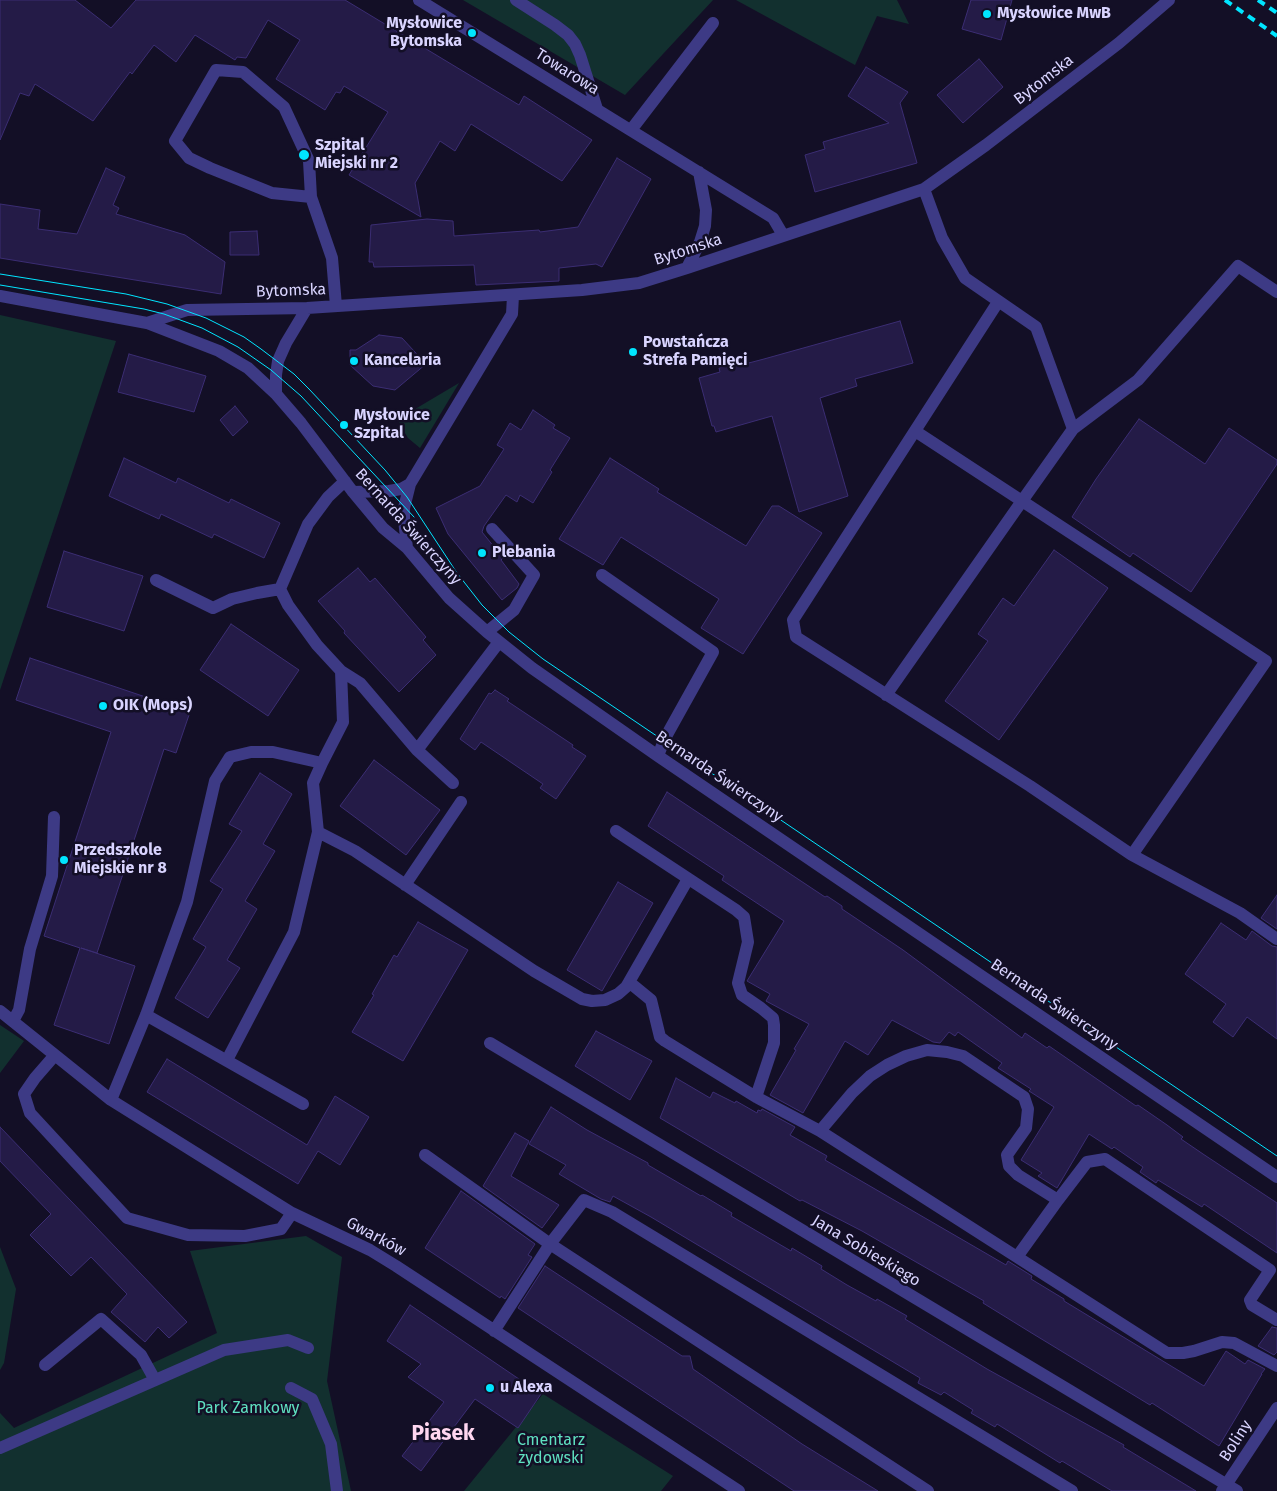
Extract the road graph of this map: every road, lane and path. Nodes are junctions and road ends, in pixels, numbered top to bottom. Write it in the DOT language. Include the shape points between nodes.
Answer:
graph roads {
  1 [pos="419,0"];
  2 [pos="516,0"];
  3 [pos="1169,0"];
  4 [pos="714,23"];
  5 [pos="597,110"];
  6 [pos="631,130"];
  7 [pos="699,172"];
  8 [pos="924,189"];
  9 [pos="311,197"];
  10 [pos="783,235"];
  11 [pos="687,268"];
  12 [pos="1277,292"];
  13 [pos="0,296"];
  14 [pos="513,296"];
  15 [pos="998,302"];
  16 [pos="336,306"];
  17 [pos="307,308"];
  18 [pos="146,323"];
  19 [pos="276,394"];
  20 [pos="1072,428"];
  21 [pos="916,431"];
  22 [pos="345,481"];
  23 [pos="410,484"];
  24 [pos="353,492"];
  25 [pos="1022,500"];
  26 [pos="492,529"];
  27 [pos="407,548"];
  28 [pos="602,576"];
  29 [pos="156,580"];
  30 [pos="280,589"];
  31 [pos="487,632"];
  32 [pos="500,642"];
  33 [pos="341,671"];
  34 [pos="886,694"];
  35 [pos="417,750"];
  36 [pos="658,756"];
  37 [pos="322,763"];
  38 [pos="453,783"];
  39 [pos="461,802"];
  40 [pos="54,817"];
  41 [pos="616,831"];
  42 [pos="318,832"];
  43 [pos="1132,854"];
  44 [pos="688,879"];
  45 [pos="404,885"];
  46 [pos="1277,939"];
  47 [pos="629,982"];
  48 [pos="0,1011"];
  49 [pos="146,1015"];
  50 [pos="13,1021"];
  51 [pos="490,1043"];
  52 [pos="55,1055"];
  53 [pos="227,1060"];
  54 [pos="756,1097"];
  55 [pos="111,1100"];
  56 [pos="303,1104"];
  57 [pos="820,1131"];
  58 [pos="425,1155"];
  59 [pos="1277,1178"];
  60 [pos="1058,1200"];
  61 [pos="292,1213"];
  62 [pos="550,1244"];
  63 [pos="1017,1257"];
  64 [pos="1277,1320"];
  65 [pos="494,1331"];
  66 [pos="308,1348"];
  67 [pos="45,1365"];
  68 [pos="1277,1366"];
  69 [pos="155,1380"];
  70 [pos="291,1388"];
  71 [pos="1277,1408"];
  72 [pos="0,1448"];
  73 [pos="1229,1489"];
  74 [pos="337,1491"];
  75 [pos="739,1491"];
  76 [pos="928,1491"];
  77 [pos="1072,1491"];
  1 -- 5 [label="street, Towarowa"];
  2 -- 5 [label="street" via="555,25 575,44"];
  3 -- 8 [label="street, Bytomska" via="1119,43"];
  4 -- 6 [label="street"];
  5 -- 6 [label="street, Towarowa"];
  6 -- 7 [label="street, Towarowa"];
  7 -- 10 [label="street, Towarowa" via="773,218"];
  7 -- 11 [label="street" via="706,226"];
  8 -- 10 [label="street, Bytomska"];
  8 -- 15 [label="street" via="942,238 965,278"];
  9 -- 9 [label="street" via="309,161 284,107 243,72 216,70 175,141 189,158 210,168 272,193"];
  9 -- 16 [label="street" via="332,258"];
  10 -- 11 [label="street, Bytomska"];
  11 -- 14 [label="street, Bytomska" via="639,283"];
  12 -- 20 [label="street" via="1238,266 1138,380"];
  13 -- 18 [label="street, Bytomska"];
  14 -- 16 [label="street, Bytomska"];
  14 -- 23 [label="street" via="512,314"];
  15 -- 20 [label="street" via="1036,327"];
  15 -- 21 [label="street"];
  16 -- 17 [label="street, Bytomska"];
  17 -- 18 [label="street, Bytomska" via="187,310"];
  17 -- 19 [label="street" via="278,361"];
  18 -- 19 [label="street, Bytomska" via="219,351 248,368"];
  19 -- 22 [label="street, Bernarda Świerczyny"];
  20 -- 25 [label="street"];
  21 -- 25 [label="street"];
  21 -- 34 [label="street" via="793,620 796,637"];
  22 -- 24 [label="street, Bernarda Świerczyny"];
  22 -- 30 [label="street" via="308,524"];
  23 -- 24 [label="street" via="389,491"];
  23 -- 27 [label="street" via="404,513"];
  24 -- 27 [label="street, Bernarda Świerczyny" via="383,528"];
  25 -- 34 [label="street"];
  25 -- 43 [label="street" via="1266,661"];
  26 -- 31 [label="street" via="534,575 514,610"];
  27 -- 31 [label="street, Bernarda Świerczyny" via="449,598"];
  28 -- 36 [label="street" via="713,652"];
  29 -- 30 [label="street" via="214,608 232,599"];
  30 -- 33 [label="street" via="317,645"];
  31 -- 32 [label="street, Bernarda Świerczyny"];
  32 -- 35 [label="street"];
  32 -- 36 [label="street, Bernarda Świerczyny"];
  33 -- 35 [label="street" via="360,683"];
  33 -- 37 [label="street" via="343,722"];
  34 -- 43 [label="street"];
  35 -- 38 [label="street"];
  36 -- 59 [label="street, Bernarda Świerczyny"];
  37 -- 42 [label="street" via="313,784"];
  37 -- 49 [label="street" via="273,752 251,752 230,757 215,781 187,902"];
  39 -- 45 [label="street"];
  40 -- 50 [label="street" via="52,876 30,949 19,1010"];
  41 -- 44 [label="street"];
  42 -- 45 [label="street" via="354,851"];
  42 -- 53 [label="street" via="294,932"];
  43 -- 46 [label="street" via="1240,913"];
  44 -- 47 [label="street"];
  44 -- 54 [label="street" via="744,917 748,942 738,983 742,995 762,1008 774,1025 774,1043"];
  45 -- 47 [label="street" via="582,999 605,1000 618,994"];
  47 -- 54 [label="street" via="651,1000 660,1037"];
  48 -- 50 [label="street, Gwarków"];
  49 -- 53 [label="street"];
  49 -- 55 [label="street"];
  50 -- 52 [label="street, Gwarków"];
  51 -- 73 [label="street, Jana Sobieskiego"];
  52 -- 55 [label="street, Gwarków"];
  52 -- 61 [label="street" via="24,1094 30,1113 127,1218 188,1235 246,1236 281,1229"];
  53 -- 56 [label="street"];
  54 -- 57 [label="street"];
  55 -- 61 [label="street, Gwarków"];
  57 -- 60 [label="street" via="852,1092 887,1065 927,1050 964,1056 1024,1097 1028,1109 1026,1128 1007,1155 1009,1166"];
  57 -- 63 [label="street"];
  58 -- 62 [label="street"];
  60 -- 63 [label="street"];
  60 -- 64 [label="street" via="1087,1162 1105,1159 1270,1270 1250,1300 1252,1305"];
  61 -- 65 [label="street, Gwarków" via="370,1250"];
  62 -- 65 [label="street"];
  62 -- 76 [label="street"];
  62 -- 77 [label="street" via="584,1200 612,1212"];
  63 -- 68 [label="street" via="1167,1354 1189,1352 1222,1342 1234,1343"];
  65 -- 75 [label="street, Gwarków"];
  66 -- 69 [label="street" via="288,1340 224,1350"];
  67 -- 69 [label="street" via="101,1320 141,1355"];
  69 -- 72 [label="street"];
  70 -- 74 [label="street" via="312,1399 331,1444"];
  71 -- 73 [label="street, Boliny"];
}
